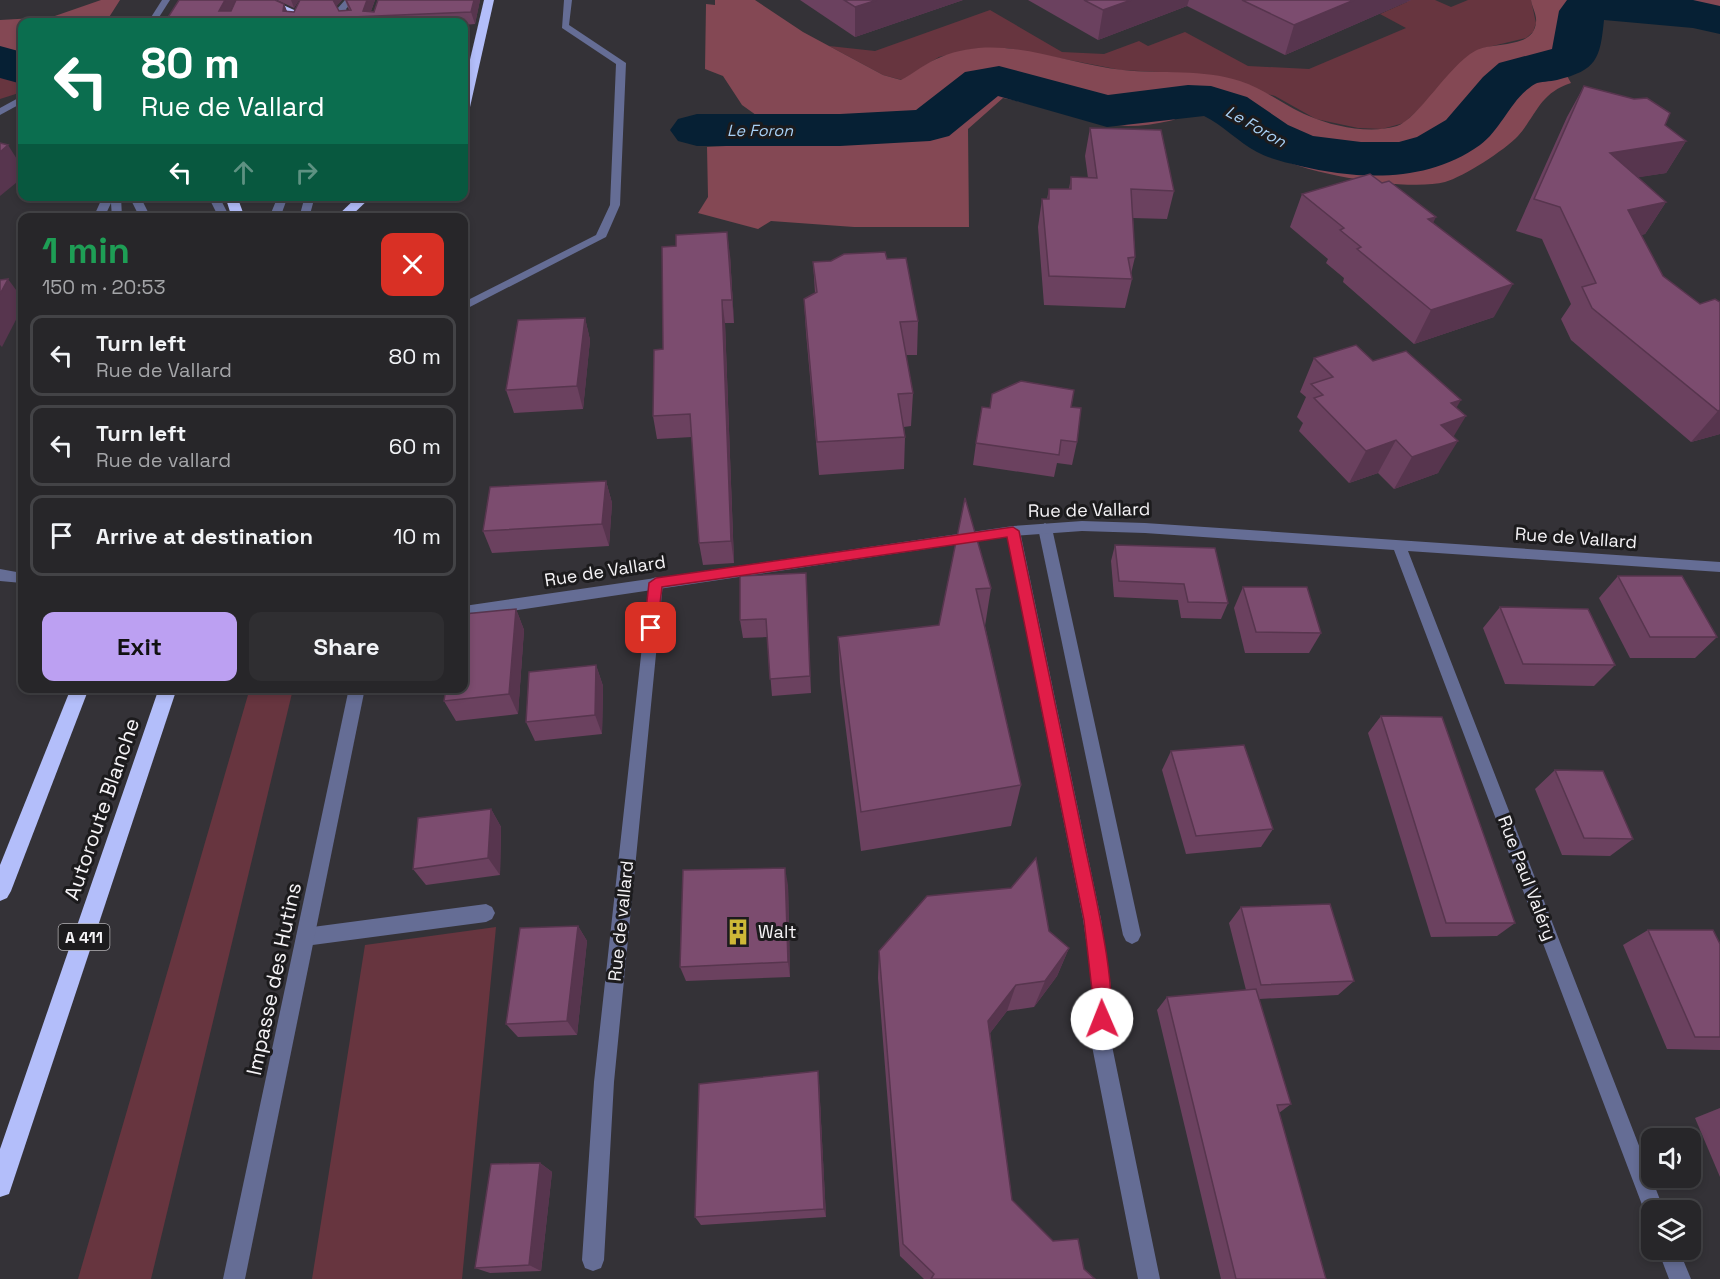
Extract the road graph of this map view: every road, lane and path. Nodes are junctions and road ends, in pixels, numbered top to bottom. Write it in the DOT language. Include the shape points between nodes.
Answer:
graph roads {
  1 [pos="166,0"];
  2 [pos="262,0"];
  3 [pos="350,0"];
  4 [pos="489,0"];
  5 [pos="568,0"];
  6 [pos="298,14"];
  7 [pos="155,18"];
  8 [pos="347,18"];
  9 [pos="468,88"];
  10 [pos="18,101"];
  11 [pos="0,112"];
  12 [pos="360,201"];
  13 [pos="347,213"];
  14 [pos="468,304"];
  15 [pos="1045,528"];
  16 [pos="1013,531"];
  17 [pos="1399,546"];
  18 [pos="1720,567"];
  19 [pos="0,575"];
  20 [pos="18,577"];
  21 [pos="656,583"];
  22 [pos="468,611"];
  23 [pos="78,693"];
  24 [pos="166,693"];
  25 [pos="356,693"];
  26 [pos="0,891"];
  27 [pos="486,913"];
  28 [pos="1132,935"];
  29 [pos="305,937"];
  30 [pos="0,1185"];
  31 [pos="1650,1200"];
  32 [pos="593,1260"];
  33 [pos="1673,1260"];
  34 [pos="234,1279"];
  35 [pos="1149,1279"];
  36 [pos="1680,1279"];
  1 -- 7 [label="street"];
  2 -- 6 [label="highway"];
  3 -- 8 [label="street" via="341,9"];
  4 -- 9 [label="highway"];
  5 -- 14 [label="street" via="565,26 621,63 613,214 601,237"];
  10 -- 11 [label="street"];
  12 -- 13 [label="highway"];
  15 -- 16 [label="street, Rue de Vallard"];
  15 -- 17 [label="street, Rue de Vallard" via="1145,528"];
  15 -- 28 [label="street"];
  16 -- 21 [label="street, Rue de Vallard"];
  16 -- 35 [label="street" via="1092,920 1104,1002 1101,1036"];
  17 -- 18 [label="street, Rue de Vallard"];
  17 -- 31 [label="street, Rue Paul Valéry"];
  19 -- 20 [label="street"];
  21 -- 22 [label="street, Rue de Vallard"];
  21 -- 32 [label="street, Rue de vallard" via="604,1082"];
  23 -- 26 [label="highway"];
  24 -- 30 [label="highway, Autoroute Blanche / A 411"];
  25 -- 29 [label="street, Impasse des Hutins"];
  27 -- 29 [label="street"];
  29 -- 34 [label="street, Impasse des Hutins"];
  33 -- 36 [label="street"];
}
